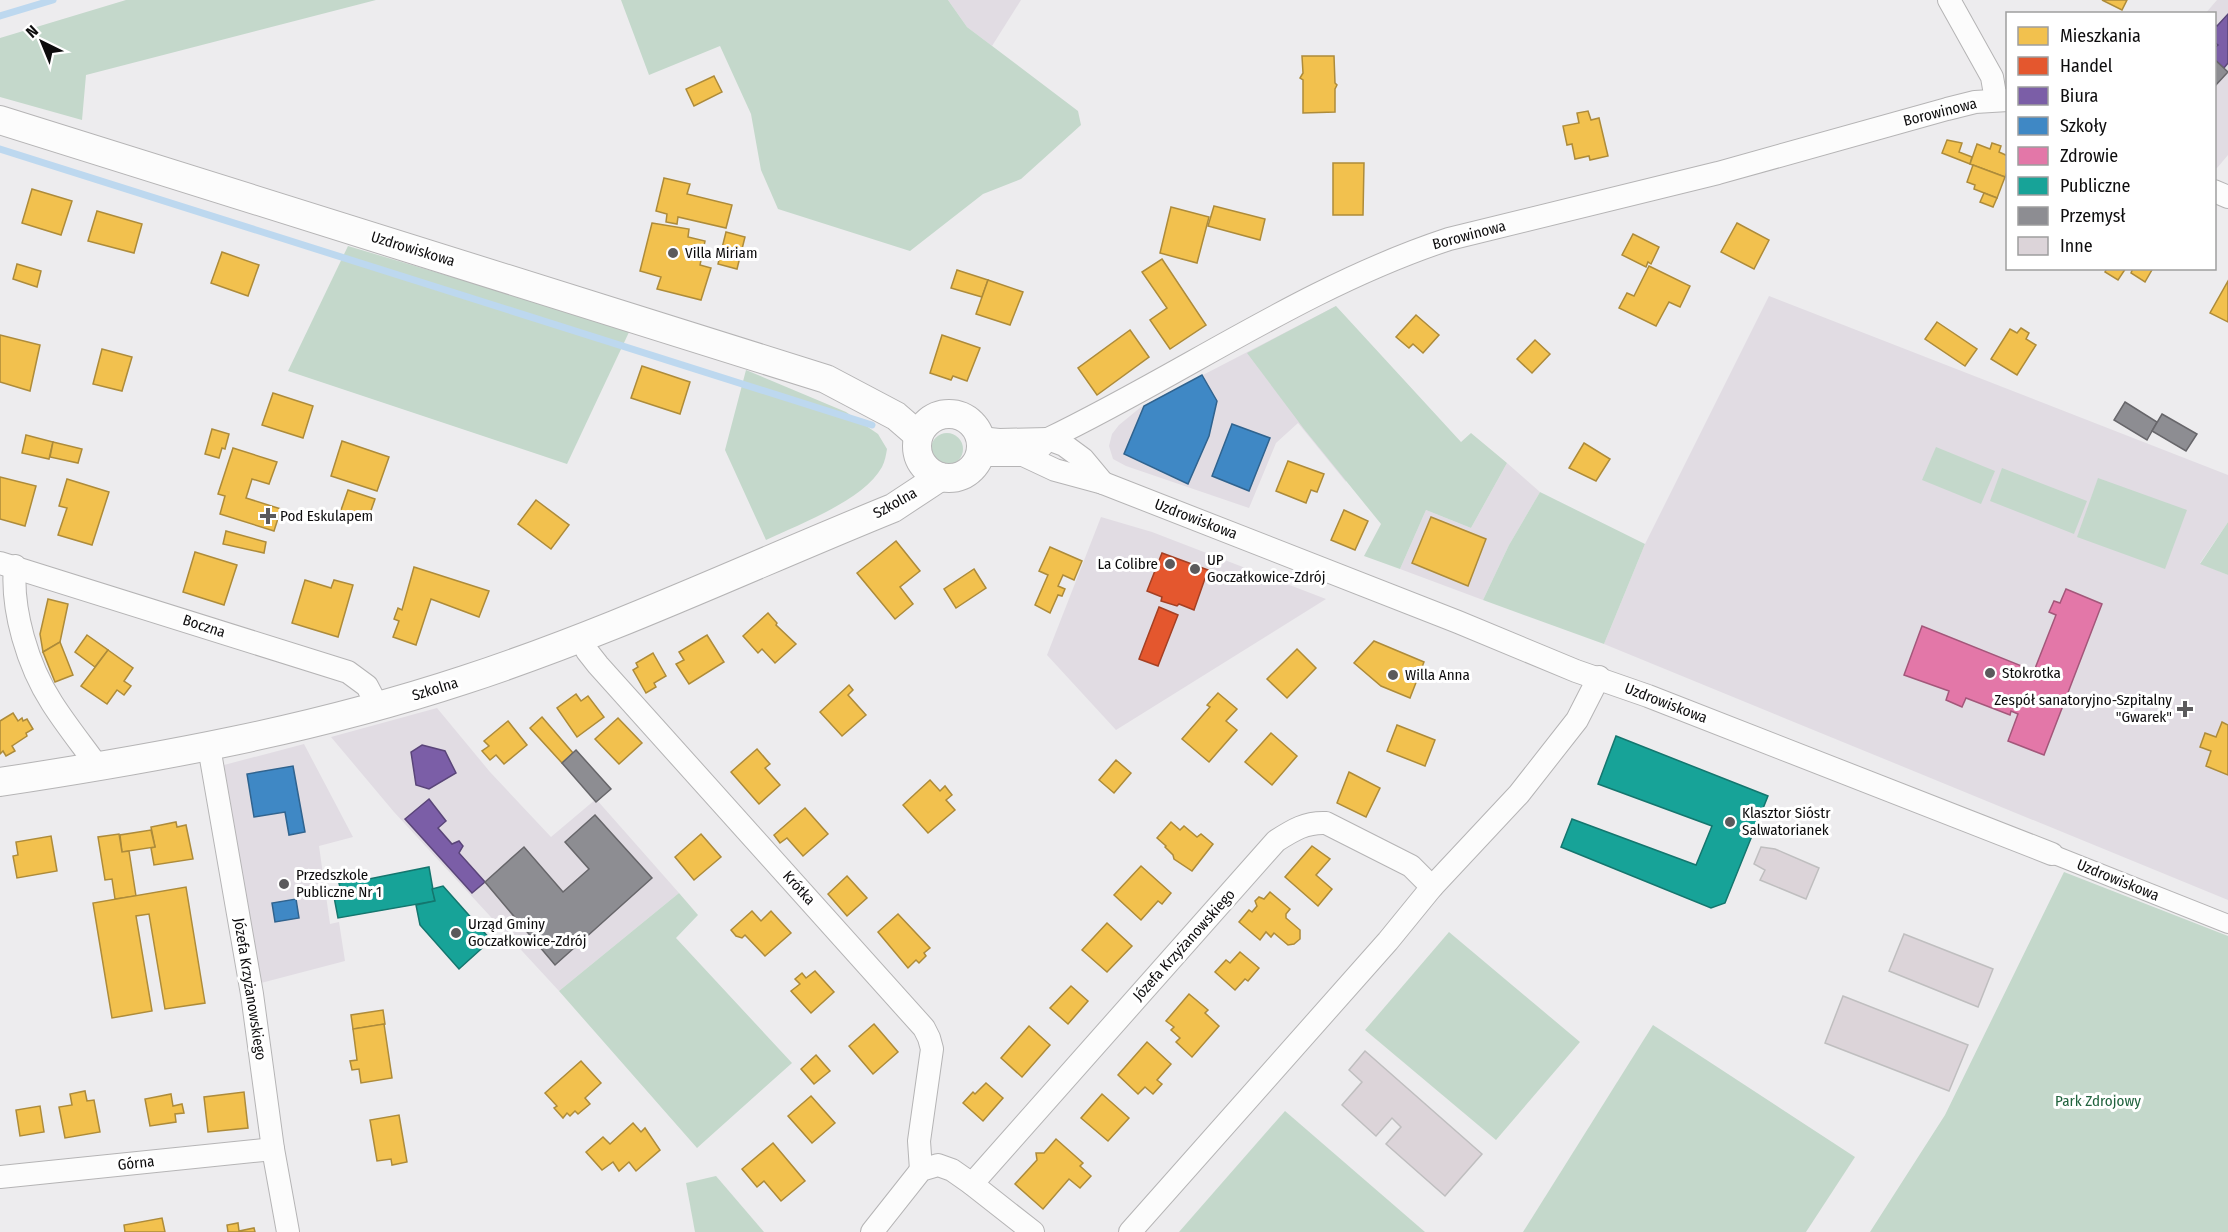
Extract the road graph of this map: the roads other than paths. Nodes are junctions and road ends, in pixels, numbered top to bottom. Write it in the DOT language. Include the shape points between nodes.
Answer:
graph roads {
  1 [pos="1949,0"];
  2 [pos="2002,100"];
  3 [pos="0,120"];
  4 [pos="1088,419"];
  5 [pos="925,427"];
  6 [pos="1048,439"];
  7 [pos="980,446"];
  8 [pos="1023,455"];
  9 [pos="1083,459"];
  10 [pos="931,471"];
  11 [pos="1103,483"];
  12 [pos="7,564"];
  13 [pos="580,638"];
  14 [pos="1599,677"];
  15 [pos="378,707"];
  16 [pos="210,747"];
  17 [pos="98,767"];
  18 [pos="0,782"];
  19 [pos="2052,854"];
  20 [pos="1432,887"];
  21 [pos="2228,924"];
  22 [pos="273,1149"];
  23 [pos="921,1170"];
  24 [pos="0,1177"];
  25 [pos="972,1184"];
  26 [pos="288,1232"];
  27 [pos="872,1232"];
  28 [pos="1033,1232"];
  29 [pos="1130,1232"];
  1 -- 2 [label="street, Borowinowa"];
  2 -- 4 [label="street, Borowinowa" via="1957,107 1418,249 1298,303"];
  3 -- 5 [label="street, Uzdrowiskowa" via="826,379 852,378 908,401"];
  4 -- 6 [label="street, Borowinowa"];
  4 -- 9 [label="street"];
  5 -- 7 [label="street" via="941,414 960,416 976,428"];
  5 -- 10 [label="street" via="916,446 918,456"];
  6 -- 7 [label="street" via="999,440"];
  6 -- 8 [label="street, Borowinowa" via="1037,451"];
  6 -- 9 [label="street, Uzdrowiskowa"];
  7 -- 8 [label="street"];
  7 -- 10 [label="street" via="975,464 959,476"];
  8 -- 11 [label="street, Uzdrowiskowa" via="1055,470"];
  9 -- 11 [label="street, Uzdrowiskowa"];
  10 -- 13 [label="street, Szkolna" via="848,526"];
  11 -- 14 [label="street, Uzdrowiskowa"];
  12 -- 15 [label="street, Boczna" via="348,672 367,686"];
  12 -- 17 [label="street, Boczna" via="18,617 40,680 51,702"];
  13 -- 15 [label="street, Szkolna"];
  13 -- 23 [label="street, Krótka" via="598,665 924,1028 932,1049 919,1141"];
  14 -- 19 [label="street, Uzdrowiskowa"];
  14 -- 20 [label="street" via="1577,720 1519,794"];
  15 -- 16 [label="street, Szkolna"];
  16 -- 17 [label="street, Szkolna"];
  16 -- 22 [label="street, Józefa Krzyżanowskiego" via="252,994"];
  17 -- 18 [label="street, Szkolna"];
  19 -- 21 [label="street, Uzdrowiskowa"];
  20 -- 25 [label="street, Józefa Krzyżanowskiego" via="1411,866 1326,823 1298,827 1276,841"];
  20 -- 29 [label="street"];
  22 -- 24 [label="street, Górna"];
  22 -- 26 [label="street, Józefa Krzyżanowskiego"];
  23 -- 25 [label="street" via="938,1165"];
  23 -- 27 [label="street"];
  25 -- 28 [label="street"];
}
